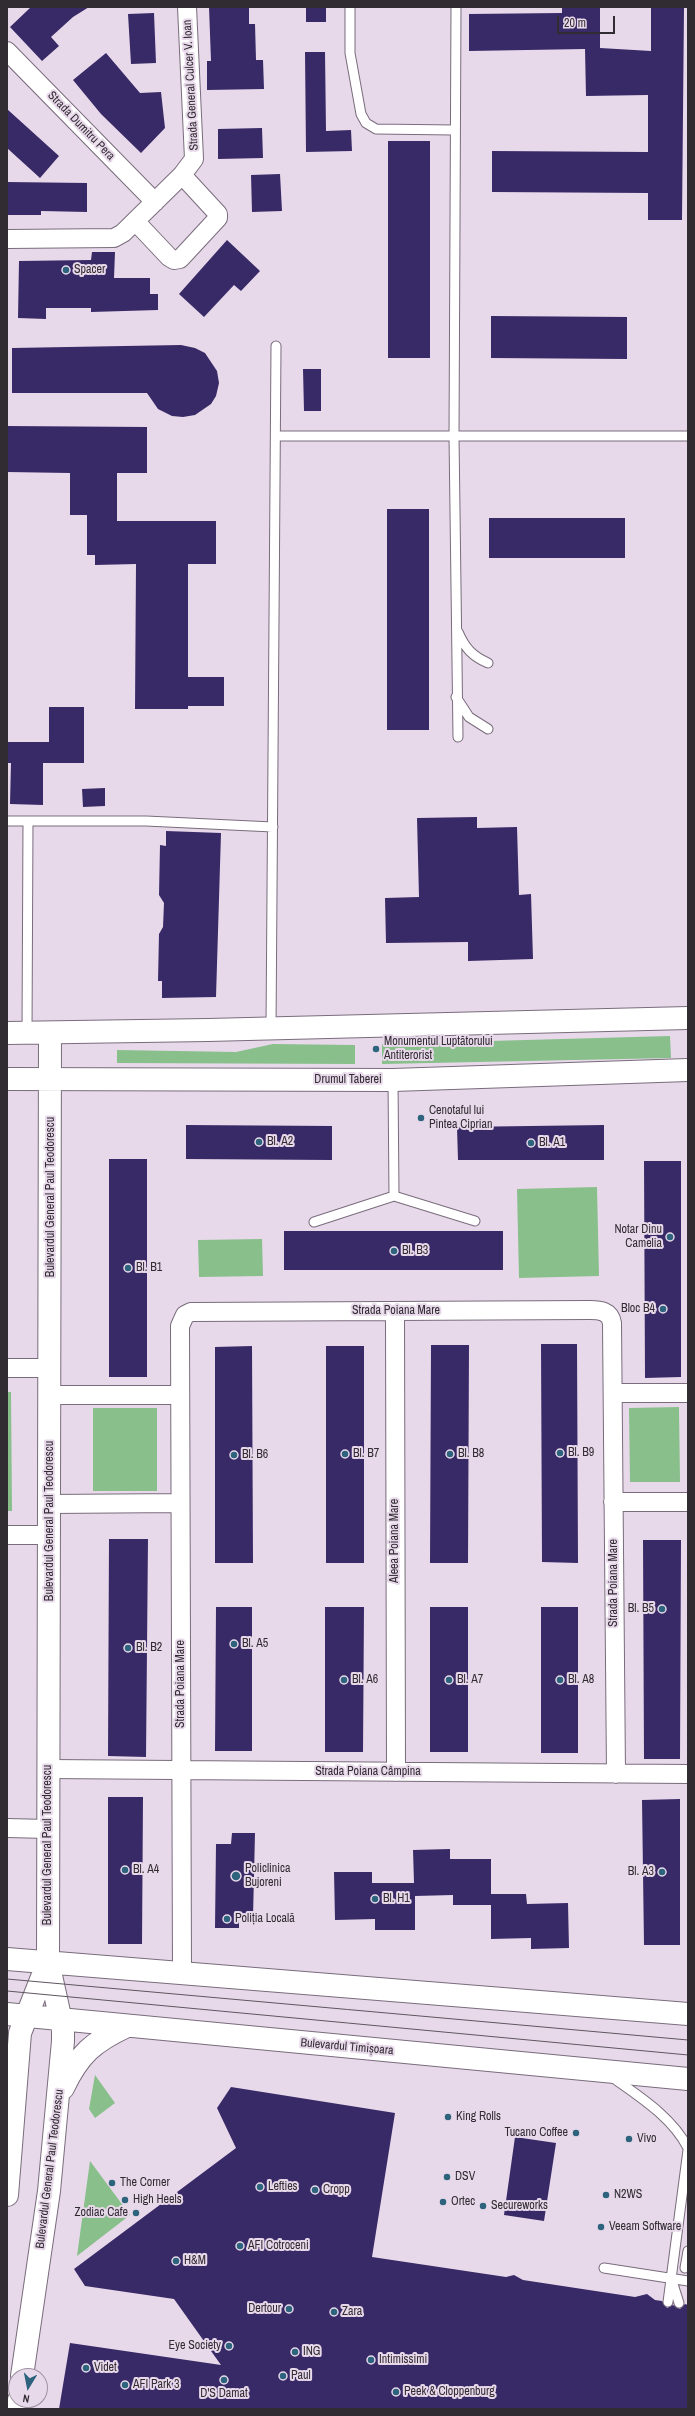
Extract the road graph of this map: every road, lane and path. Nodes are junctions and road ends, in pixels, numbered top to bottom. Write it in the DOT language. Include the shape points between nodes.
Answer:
graph roads {
  1 [pos="187,7"];
  2 [pos="350,7"];
  3 [pos="456,7"];
  4 [pos="7,50"];
  5 [pos="454,130"];
  6 [pos="182,175"];
  7 [pos="154,202"];
  8 [pos="135,221"];
  9 [pos="7,239"];
  10 [pos="276,346"];
  11 [pos="276,436"];
  12 [pos="454,436"];
  13 [pos="688,436"];
  14 [pos="456,627"];
  15 [pos="488,663"];
  16 [pos="456,698"];
  17 [pos="488,729"];
  18 [pos="458,737"];
  19 [pos="7,821"];
  20 [pos="28,821"];
  21 [pos="273,827"];
  22 [pos="688,1018"];
  23 [pos="271,1028"];
  24 [pos="50,1032"];
  25 [pos="17,1033"];
  26 [pos="688,1070"];
  27 [pos="7,1080"];
  28 [pos="51,1080"];
  29 [pos="393,1080"];
  30 [pos="394,1196"];
  31 [pos="475,1221"];
  32 [pos="314,1222"];
  33 [pos="395,1311"];
  34 [pos="7,1368"];
  35 [pos="50,1368"];
  36 [pos="613,1393"];
  37 [pos="688,1393"];
  38 [pos="50,1395"];
  39 [pos="180,1395"];
  40 [pos="613,1502"];
  41 [pos="688,1502"];
  42 [pos="50,1504"];
  43 [pos="180,1504"];
  44 [pos="49,1534"];
  45 [pos="7,1535"];
  46 [pos="49,1769"];
  47 [pos="181,1770"];
  48 [pos="396,1772"];
  49 [pos="616,1774"];
  50 [pos="688,1774"];
  51 [pos="7,1828"];
  52 [pos="48,1829"];
  53 [pos="7,1959"];
  54 [pos="48,1962"];
  55 [pos="182,1973"];
  56 [pos="688,2014"];
  57 [pos="17,2015"];
  58 [pos="60,2019"];
  59 [pos="127,2026"];
  60 [pos="603,2071"];
  61 [pos="688,2079"];
  62 [pos="59,2096"];
  63 [pos="688,2149"];
  64 [pos="684,2178"];
  65 [pos="688,2190"];
  66 [pos="7,2195"];
  67 [pos="688,2251"];
  68 [pos="604,2268"];
  69 [pos="686,2268"];
  70 [pos="671,2278"];
  71 [pos="688,2280"];
  72 [pos="668,2302"];
  73 [pos="679,2304"];
  74 [pos="23,2368"];
  1 -- 6 [label="street, Strada General Culcer V. Ioan" via="194,159"];
  2 -- 5 [label="lane" via="350,53 361,114 366,123 376,129"];
  3 -- 5 [label="lane"];
  4 -- 7 [label="street, Strada Dumitru Pera"];
  5 -- 12 [label="lane"];
  6 -- 7 [label="street, Strada General Culcer V. Ioan"];
  6 -- 8 [label="street" via="218,214 218,218 180,259 174,260 169,257"];
  7 -- 8 [label="street, Strada General Culcer V. Ioan"];
  8 -- 9 [label="street, Strada General Culcer V. Ioan" via="114,238"];
  10 -- 11 [label="lane"];
  11 -- 12 [label="lane"];
  11 -- 21 [label="lane"];
  12 -- 13 [label="lane"];
  12 -- 14 [label="lane"];
  14 -- 15 [label="lane" via="464,648 476,658"];
  14 -- 16 [label="lane"];
  16 -- 17 [label="lane" via="469,717"];
  16 -- 18 [label="lane"];
  19 -- 20 [label="lane"];
  20 -- 21 [label="lane" via="146,821"];
  20 -- 25 [label="lane"];
  21 -- 23 [label="lane"];
  22 -- 23 [label="main road"];
  23 -- 24 [label="main road"];
  24 -- 25 [label="main road"];
  24 -- 28 [label="main road, Bulevardul General Paul Teodorescu"];
  26 -- 29 [label="main road, Drumul Taberei"];
  27 -- 28 [label="main road, Drumul Taberei"];
  28 -- 29 [label="main road, Drumul Taberei"];
  28 -- 35 [label="main road, Bulevardul General Paul Teodorescu"];
  29 -- 30 [label="lane"];
  30 -- 31 [label="lane"];
  30 -- 32 [label="lane"];
  33 -- 36 [label="street, Strada Poiana Mare" via="603,1311 609,1315 612,1323"];
  33 -- 39 [label="street, Strada Poiana Mare" via="191,1312 186,1315 180,1326"];
  33 -- 48 [label="street, Aleea Poiana Mare"];
  34 -- 35 [label="street"];
  35 -- 38 [label="main road, Bulevardul General Paul Teodorescu"];
  36 -- 37 [label="street"];
  36 -- 40 [label="street, Strada Poiana Mare"];
  38 -- 39 [label="street"];
  38 -- 42 [label="main road, Bulevardul General Paul Teodorescu"];
  39 -- 43 [label="street, Strada Poiana Mare"];
  40 -- 41 [label="street"];
  40 -- 49 [label="street, Strada Poiana Mare"];
  42 -- 43 [label="street"];
  42 -- 44 [label="main road, Bulevardul General Paul Teodorescu"];
  43 -- 47 [label="street, Strada Poiana Mare"];
  44 -- 45 [label="street"];
  44 -- 46 [label="main road, Bulevardul General Paul Teodorescu"];
  46 -- 47 [label="street, Strada Poiana Câmpina"];
  46 -- 52 [label="main road, Bulevardul General Paul Teodorescu"];
  47 -- 48 [label="street, Strada Poiana Câmpina"];
  47 -- 55 [label="street, Strada Poiana Mare"];
  48 -- 49 [label="street, Strada Poiana Câmpina"];
  49 -- 50 [label="street, Strada Poiana Câmpina"];
  51 -- 52 [label="street"];
  52 -- 54 [label="main road, Bulevardul General Paul Teodorescu"];
  53 -- 54 [label="main road"];
  54 -- 55 [label="main road"];
  54 -- 57 [label="main road, Bulevardul General Paul Teodorescu"];
  54 -- 58 [label="main road, Bulevardul General Paul Teodorescu"];
  55 -- 56 [label="main road"];
  57 -- 58 [label="main road, Bulevardul Timișoara"];
  57 -- 66 [label="main road, Bulevardul General Paul Teodorescu" via="20,2033"];
  58 -- 59 [label="main road, Bulevardul Timișoara"];
  58 -- 62 [label="main road, Bulevardul General Paul Teodorescu" via="63,2041"];
  59 -- 60 [label="main road, Bulevardul Timișoara"];
  59 -- 62 [label="main road" via="109,2034 78,2060"];
  60 -- 61 [label="main road, Bulevardul Timișoara"];
  60 -- 63 [label="lane" via="663,2116 682,2136"];
  62 -- 74 [label="main road, Bulevardul General Paul Teodorescu" via="49,2191"];
  63 -- 64 [label="lane"];
  64 -- 65 [label="lane"];
  64 -- 70 [label="lane"];
  67 -- 69 [label="lane"];
  68 -- 70 [label="lane"];
  70 -- 71 [label="lane"];
  70 -- 72 [label="lane"];
  70 -- 73 [label="lane"];
}
